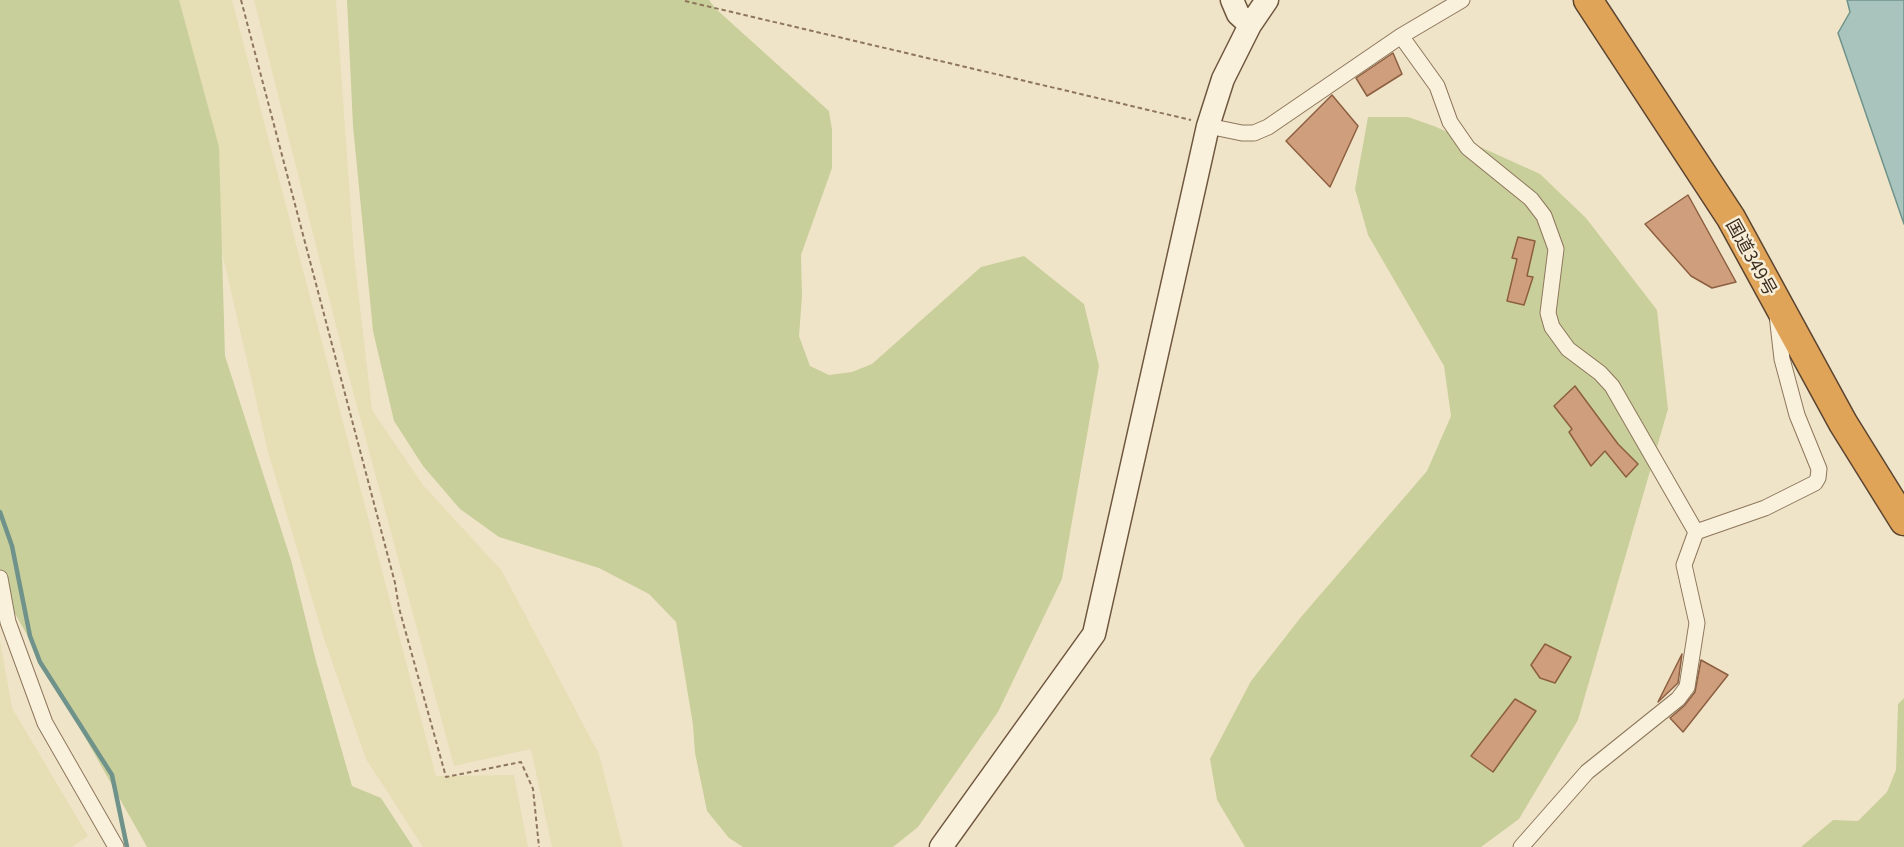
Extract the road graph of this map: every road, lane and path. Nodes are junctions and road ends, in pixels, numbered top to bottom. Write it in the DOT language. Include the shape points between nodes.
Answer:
graph roads {
  1 [pos="241,0"];
  2 [pos="1232,0"];
  3 [pos="1267,0"];
  4 [pos="1462,0"];
  5 [pos="1588,0"];
  6 [pos="685,1"];
  7 [pos="1250,26"];
  8 [pos="1401,36"];
  9 [pos="1208,126"];
  10 [pos="1779,307"];
  11 [pos="1904,521"];
  12 [pos="1696,532"];
  13 [pos="0,578"];
  14 [pos="116,847"];
  15 [pos="539,847"];
  16 [pos="940,847"];
  17 [pos="1521,847"];
  1 -- 15 [label="path" via="446,777 521,762 533,789"];
  2 -- 7 [label="street" via="1238,14"];
  3 -- 7 [label="street"];
  4 -- 8 [label="street"];
  5 -- 10 [label="highway, 国道349号" via="1731,218"];
  6 -- 9 [label="path"];
  7 -- 9 [label="street" via="1223,79"];
  8 -- 9 [label="street" via="1254,133"];
  8 -- 12 [label="street" via="1437,86 1450,122 1468,148 1531,199 1544,216 1556,249 1548,313 1552,327 1568,349 1612,386"];
  9 -- 16 [label="street" via="1094,634"];
  10 -- 11 [label="highway, 国道349号" via="1843,423"];
  10 -- 12 [label="street" via="1776,318 1782,359 1797,415 1819,469 1818,478 1766,508"];
  12 -- 17 [label="street" via="1684,565 1697,623 1688,687 1587,772"];
  13 -- 14 [label="street" via="8,622 45,723"];
}
